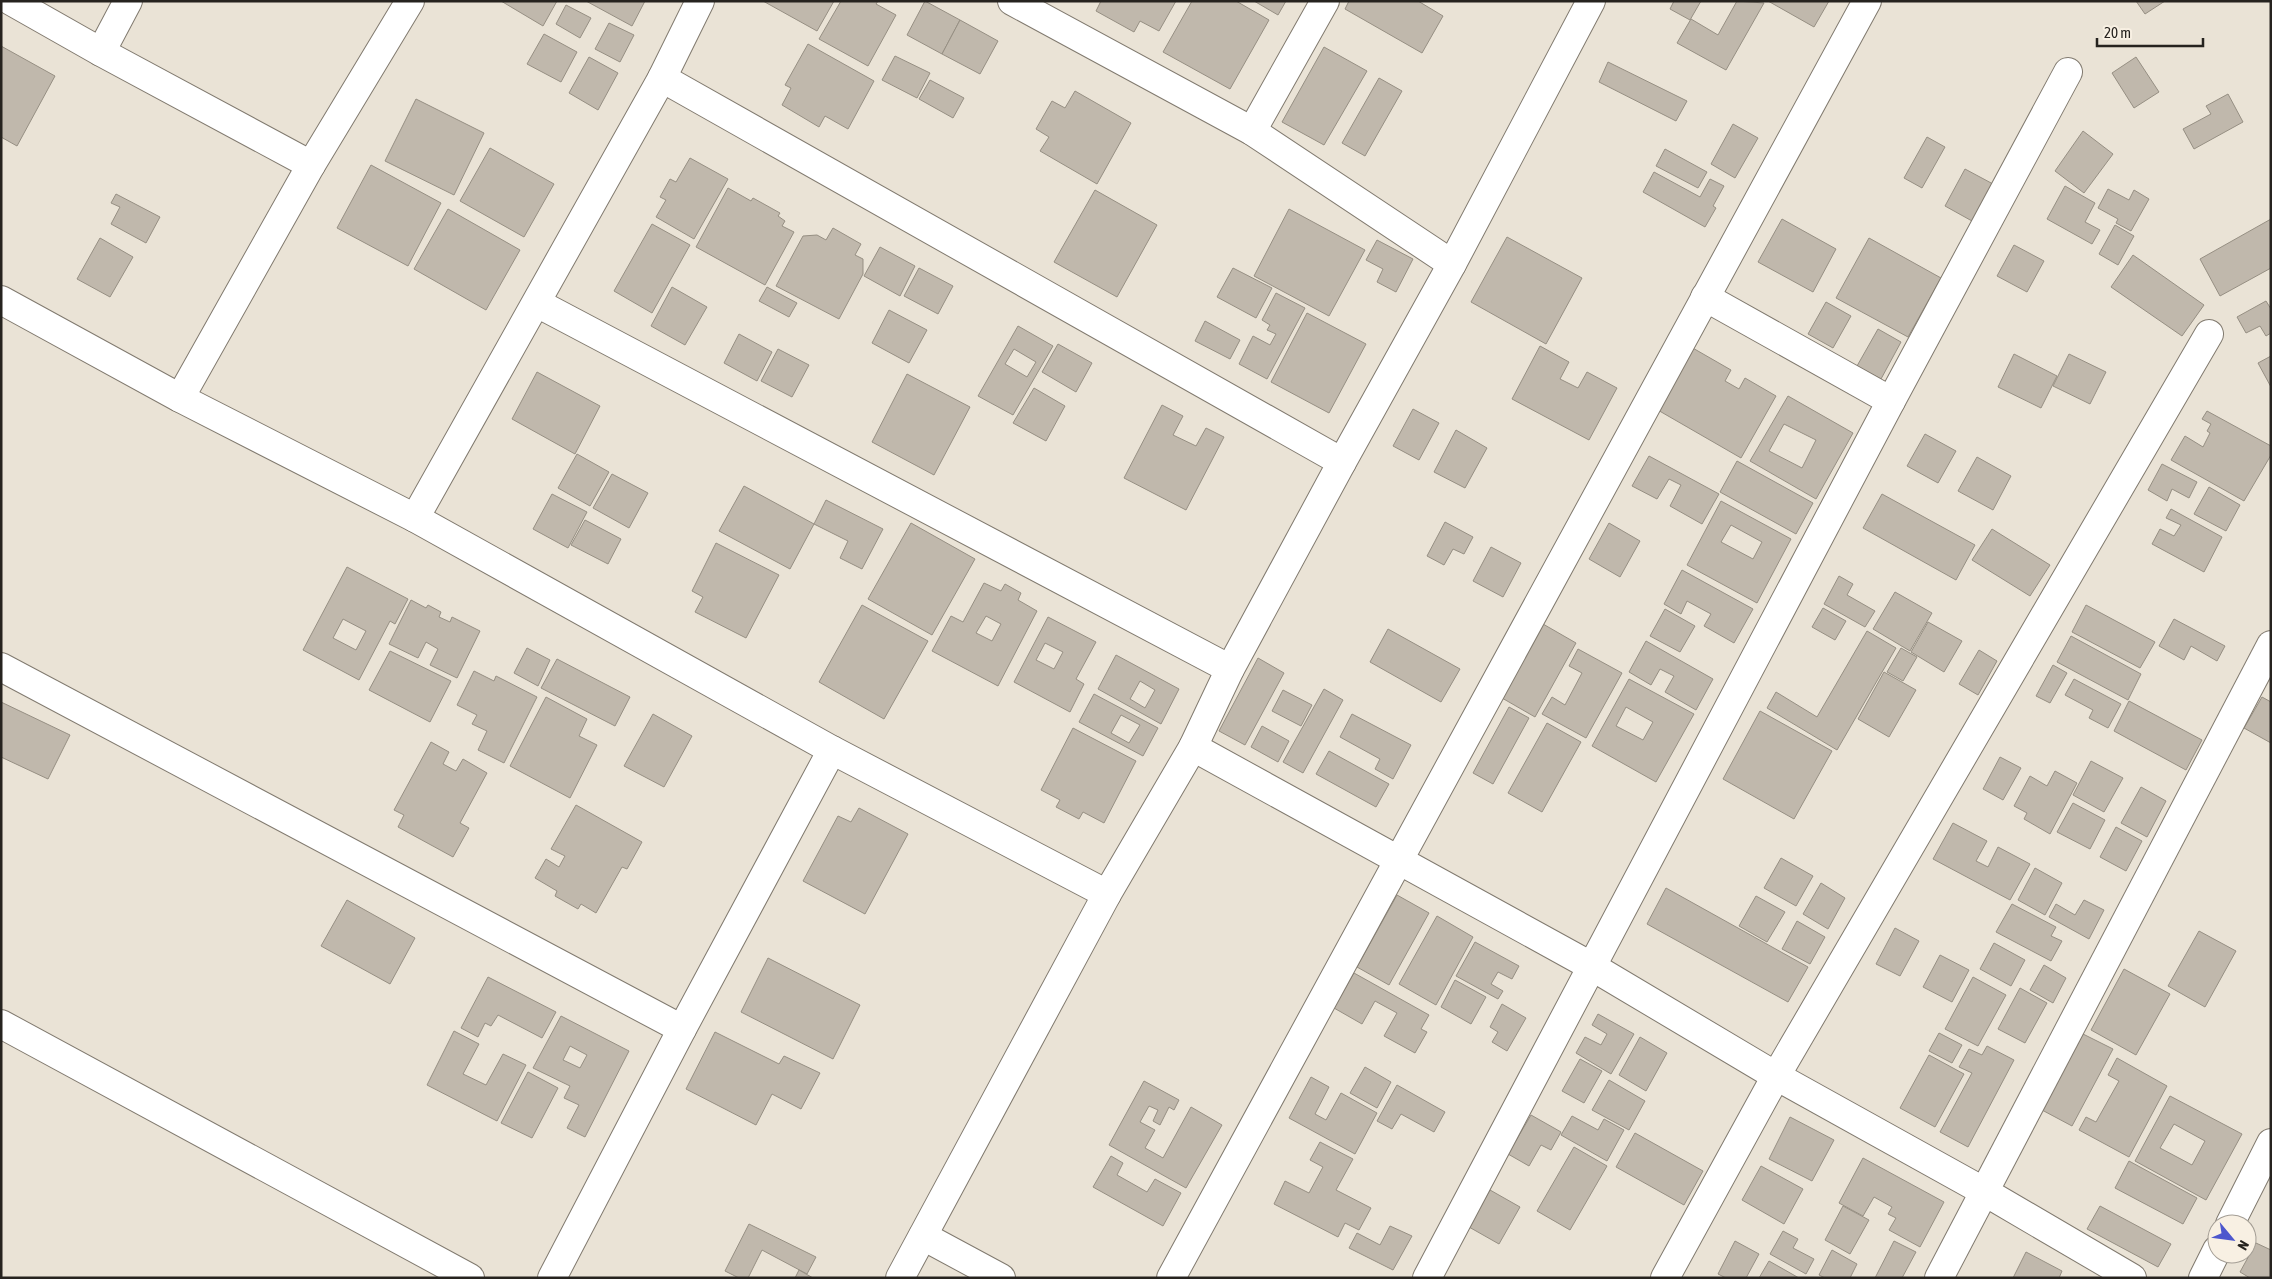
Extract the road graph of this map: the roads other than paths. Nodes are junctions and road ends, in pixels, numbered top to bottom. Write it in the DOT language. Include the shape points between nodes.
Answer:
graph roads {
  1 [pos="12,1"];
  2 [pos="128,1"];
  3 [pos="410,1"];
  4 [pos="700,1"];
  5 [pos="1012,1"];
  6 [pos="1326,1"];
  7 [pos="1591,1"];
  8 [pos="1867,1"];
  9 [pos="1055,11"];
  10 [pos="100,52"];
  11 [pos="2068,72"];
  12 [pos="662,78"];
  13 [pos="1252,131"];
  14 [pos="311,164"];
  15 [pos="1452,264"];
  16 [pos="1706,297"];
  17 [pos="1,300"];
  18 [pos="537,302"];
  19 [pos="2209,334"];
  20 [pos="180,398"];
  21 [pos="1891,401"];
  22 [pos="1342,462"];
  23 [pos="415,518"];
  24 [pos="2271,645"];
  25 [pos="1,667"];
  26 [pos="1230,670"];
  27 [pos="1193,747"];
  28 [pos="832,750"];
  29 [pos="1397,861"];
  30 [pos="1107,894"];
  31 [pos="1591,966"];
  32 [pos="1,1024"];
  33 [pos="682,1030"];
  34 [pos="1776,1076"];
  35 [pos="2271,1143"];
  36 [pos="1985,1192"];
  37 [pos="2235,1214"];
  38 [pos="923,1236"];
  39 [pos="2210,1264"];
  40 [pos="470,1278"];
  41 [pos="552,1278"];
  42 [pos="900,1278"];
  43 [pos="1001,1278"];
  44 [pos="1171,1278"];
  45 [pos="1427,1278"];
  46 [pos="1665,1278"];
  47 [pos="1939,1278"];
  48 [pos="2132,1278"];
  49 [pos="2203,1278"];
  1 -- 10 [label="street"];
  2 -- 10 [label="street"];
  3 -- 14 [label="street"];
  4 -- 12 [label="street"];
  5 -- 9 [label="street"];
  6 -- 13 [label="street"];
  7 -- 15 [label="street"];
  8 -- 16 [label="street"];
  9 -- 13 [label="street"];
  10 -- 14 [label="street"];
  11 -- 21 [label="street"];
  12 -- 18 [label="street"];
  12 -- 22 [label="street"];
  13 -- 15 [label="street"];
  14 -- 20 [label="street"];
  15 -- 22 [label="street"];
  16 -- 21 [label="street"];
  16 -- 29 [label="street"];
  17 -- 20 [label="street"];
  18 -- 23 [label="street"];
  18 -- 26 [label="street"];
  19 -- 34 [label="street"];
  20 -- 23 [label="street"];
  21 -- 31 [label="street"];
  22 -- 26 [label="street"];
  23 -- 28 [label="street"];
  24 -- 36 [label="street"];
  25 -- 33 [label="street"];
  26 -- 27 [label="street"];
  27 -- 29 [label="street"];
  27 -- 30 [label="street"];
  28 -- 30 [label="street"];
  28 -- 33 [label="street"];
  29 -- 31 [label="street"];
  29 -- 44 [label="street"];
  30 -- 38 [label="street"];
  31 -- 34 [label="street"];
  31 -- 45 [label="street"];
  32 -- 40 [label="street"];
  33 -- 41 [label="street"];
  34 -- 36 [label="street"];
  34 -- 46 [label="street"];
  35 -- 37 [label="street"];
  36 -- 47 [label="street"];
  36 -- 48 [label="street"];
  38 -- 42 [label="street"];
  38 -- 43 [label="street"];
  39 -- 49 [label="street"];
}
